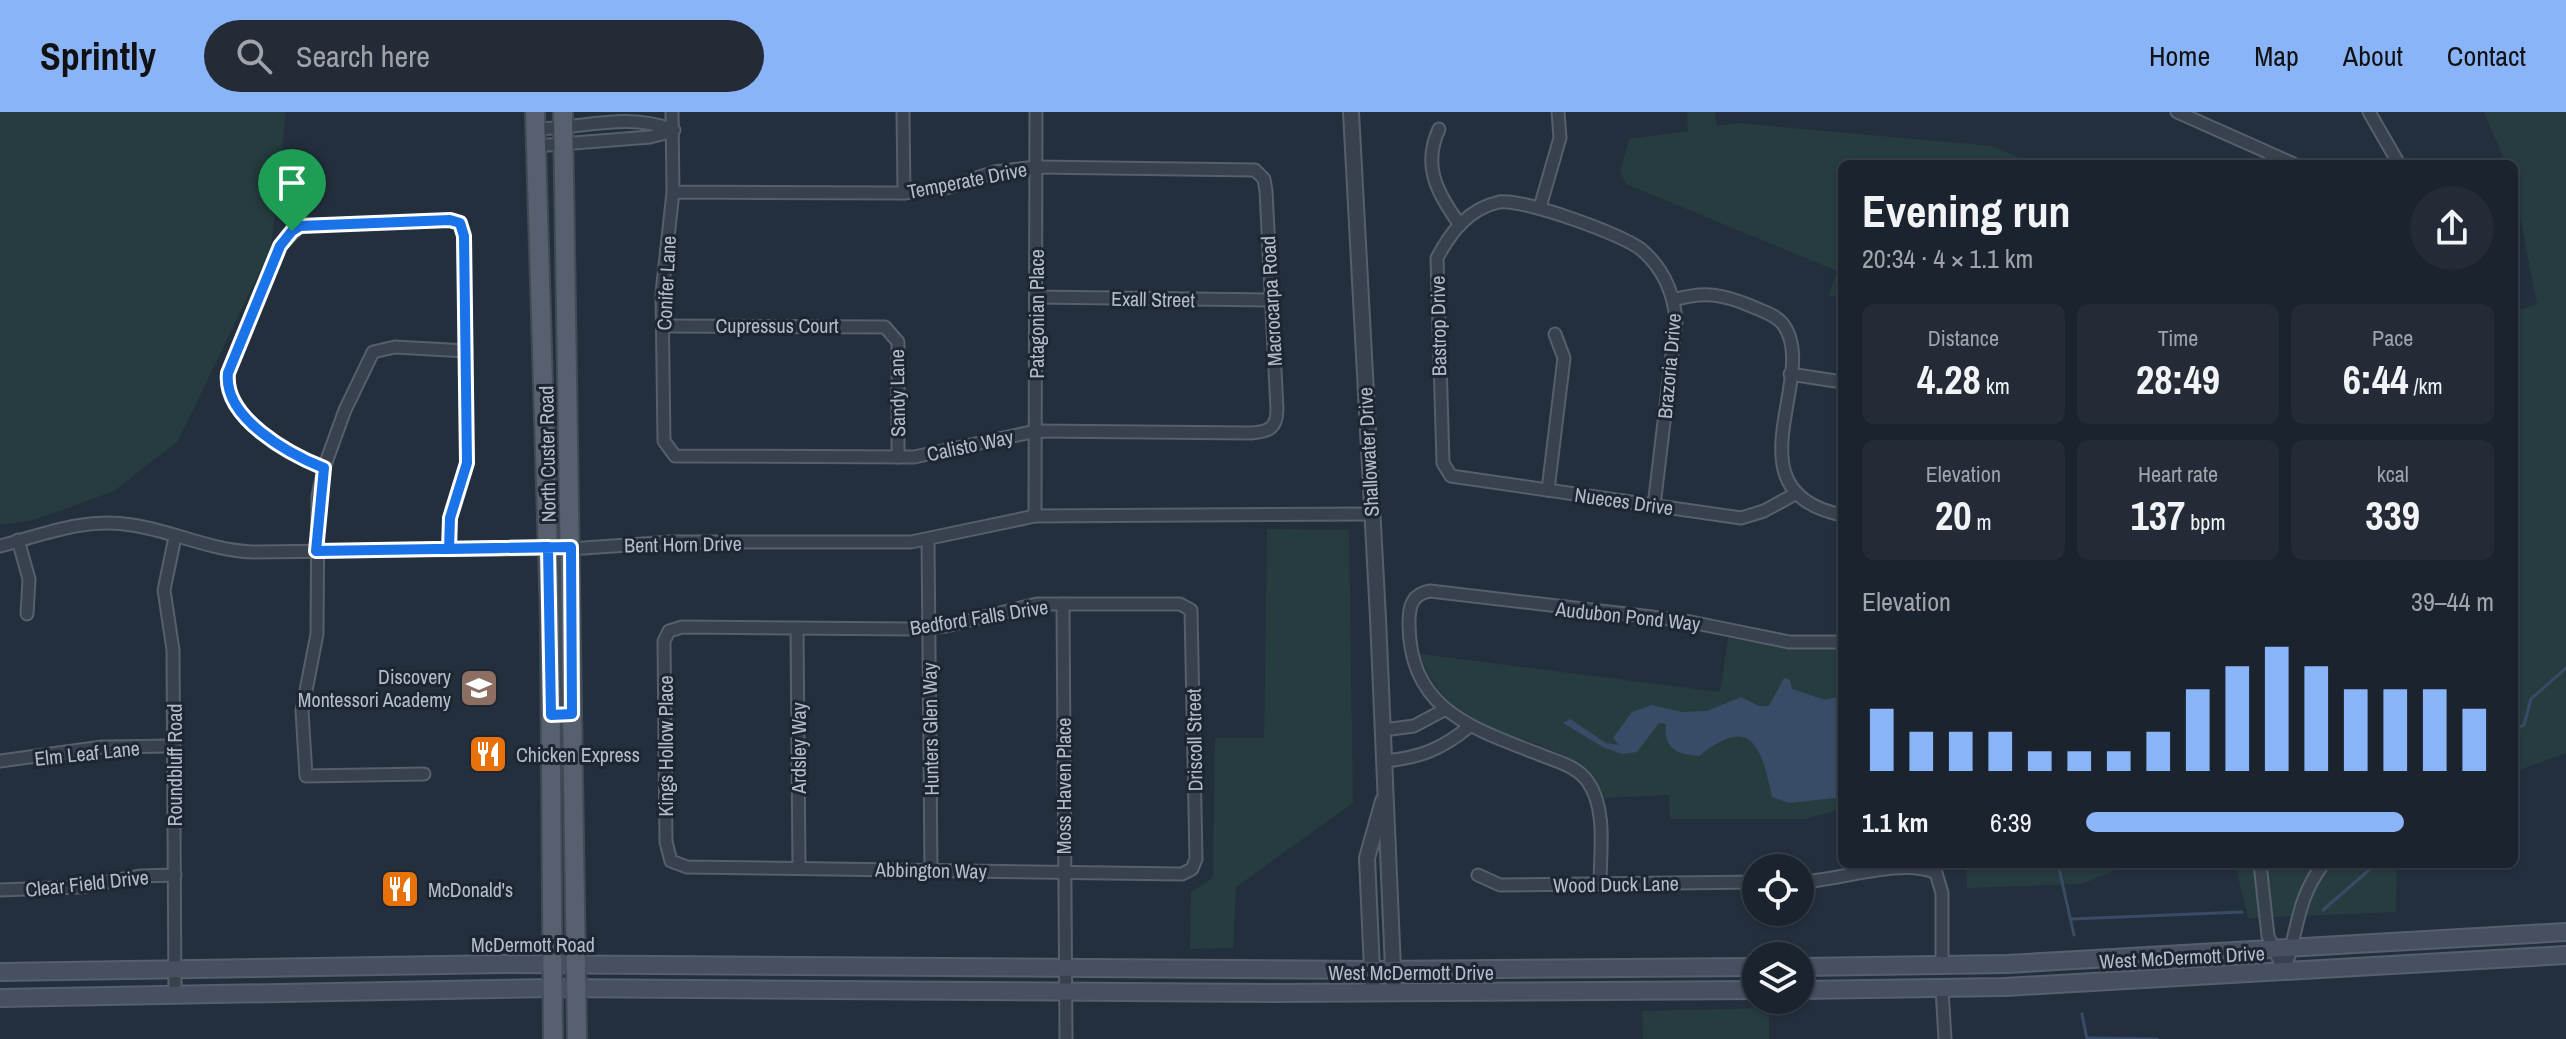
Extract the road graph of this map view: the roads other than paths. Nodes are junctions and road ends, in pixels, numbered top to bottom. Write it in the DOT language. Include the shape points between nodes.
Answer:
graph roads {
  1 [pos="672,112"];
  2 [pos="903,112"];
  3 [pos="1036,112"];
  4 [pos="1351,112"];
  5 [pos="1558,112"];
  6 [pos="2177,112"];
  7 [pos="2369,112"];
  8 [pos="563,128"];
  9 [pos="536,129"];
  10 [pos="1439,129"];
  11 [pos="674,130"];
  12 [pos="2285,160"];
  13 [pos="2397,160"];
  14 [pos="1036,167"];
  15 [pos="1260,174"];
  16 [pos="673,192"];
  17 [pos="904,193"];
  18 [pos="1540,207"];
  19 [pos="1460,225"];
  20 [pos="1036,297"];
  21 [pos="1270,300"];
  22 [pos="1674,300"];
  23 [pos="663,326"];
  24 [pos="891,330"];
  25 [pos="1555,334"];
  26 [pos="466,351"];
  27 [pos="1790,374"];
  28 [pos="1838,381"];
  29 [pos="1272,429"];
  30 [pos="1036,431"];
  31 [pos="669,452"];
  32 [pos="898,457"];
  33 [pos="324,468"];
  34 [pos="1447,473"];
  35 [pos="1548,490"];
  36 [pos="1797,493"];
  37 [pos="1654,506"];
  38 [pos="1371,514"];
  39 [pos="1838,514"];
  40 [pos="1035,516"];
  41 [pos="175,537"];
  42 [pos="18,540"];
  43 [pos="928,540"];
  44 [pos="0,546"];
  45 [pos="548,547"];
  46 [pos="571,547"];
  47 [pos="449,549"];
  48 [pos="316,551"];
  49 [pos="1063,604"];
  50 [pos="1191,610"];
  51 [pos="27,614"];
  52 [pos="797,628"];
  53 [pos="929,628"];
  54 [pos="669,631"];
  55 [pos="1838,642"];
  56 [pos="1444,710"];
  57 [pos="572,714"];
  58 [pos="551,715"];
  59 [pos="1470,726"];
  60 [pos="1383,730"];
  61 [pos="174,746"];
  62 [pos="0,761"];
  63 [pos="1384,761"];
  64 [pos="424,774"];
  65 [pos="1386,793"];
  66 [pos="671,861"];
  67 [pos="799,868"];
  68 [pos="2260,868"];
  69 [pos="2321,868"];
  70 [pos="1192,869"];
  71 [pos="931,870"];
  72 [pos="1367,870"];
  73 [pos="1064,873"];
  74 [pos="175,875"];
  75 [pos="1478,875"];
  76 [pos="1742,882"];
  77 [pos="1814,882"];
  78 [pos="1600,884"];
  79 [pos="0,890"];
  80 [pos="1390,891"];
  81 [pos="2566,932"];
  82 [pos="2292,948"];
  83 [pos="2273,949"];
  84 [pos="2566,955"];
  85 [pos="553,964"];
  86 [pos="576,964"];
  87 [pos="343,966"];
  88 [pos="1942,966"];
  89 [pos="847,967"];
  90 [pos="1742,967"];
  91 [pos="1814,967"];
  92 [pos="175,969"];
  93 [pos="1066,969"];
  94 [pos="1276,970"];
  95 [pos="1373,970"];
  96 [pos="1393,970"];
  97 [pos="2284,971"];
  98 [pos="0,972"];
  99 [pos="553,988"];
  100 [pos="577,988"];
  101 [pos="1942,989"];
  102 [pos="847,990"];
  103 [pos="1742,990"];
  104 [pos="1814,990"];
  105 [pos="1066,991"];
  106 [pos="343,992"];
  107 [pos="1373,992"];
  108 [pos="1394,992"];
  109 [pos="1276,993"];
  110 [pos="175,995"];
  111 [pos="0,998"];
  112 [pos="553,1039"];
  113 [pos="577,1039"];
  114 [pos="1066,1039"];
  115 [pos="1945,1039"];
  1 -- 11 [label="street, Conifer Lane"];
  2 -- 17 [label="street"];
  3 -- 14 [label="street, Patagonian Place"];
  4 -- 38 [label="street, Shallowater Drive"];
  5 -- 18 [label="street" via="1560,138"];
  6 -- 12 [label="street"];
  7 -- 13 [label="street"];
  8 -- 9 [label="street"];
  8 -- 11 [label="street" via="650,137"];
  8 -- 11 [label="street" via="631,119"];
  8 -- 46 [label="main road, North Custer Road"];
  9 -- 45 [label="main road, North Custer Road"];
  10 -- 19 [label="street" via="1430,148 1431,171 1438,195"];
  11 -- 16 [label="street, Conifer Lane"];
  14 -- 15 [label="street, Temperate Drive" via="1249,168"];
  14 -- 17 [label="street, Temperate Drive"];
  14 -- 20 [label="street, Patagonian Place"];
  15 -- 21 [label="street, Macrocarpa Road" via="1266,191"];
  16 -- 17 [label="street, Temperate Drive"];
  16 -- 23 [label="street, Conifer Lane"];
  18 -- 19 [label="street, Bastrop Drive" via="1499,202"];
  18 -- 22 [label="street, Brazoria Drive" via="1640,248 1658,267"];
  19 -- 34 [label="street, Bastrop Drive" via="1437,258"];
  20 -- 21 [label="street, Exall Street"];
  20 -- 30 [label="street, Patagonian Place"];
  21 -- 29 [label="street, Macrocarpa Road" via="1277,409"];
  22 -- 27 [label="street" via="1700,293 1722,295 1775,316 1790,337"];
  22 -- 37 [label="street, Brazoria Drive" via="1676,321"];
  23 -- 24 [label="street, Cupressus Court" via="879,325"];
  23 -- 31 [label="street, Conifer Lane" via="664,441"];
  24 -- 32 [label="street, Sandy Lane" via="898,342"];
  25 -- 35 [label="street" via="1564,358"];
  26 -- 33 [label="street" via="395,347 373,352"];
  26 -- 33 [label="street" via="460,223 300,226 280,246 226,385 266,437 289,454"];
  26 -- 47 [label="street" via="467,463 450,518"];
  27 -- 28 [label="street"];
  27 -- 36 [label="street" via="1782,438 1785,468"];
  29 -- 30 [label="street, Calisto Way"];
  30 -- 32 [label="street, Calisto Way"];
  30 -- 40 [label="street, Patagonian Place"];
  31 -- 32 [label="street, Calisto Way" via="687,458"];
  33 -- 48 [label="street"];
  34 -- 35 [label="street, Nueces Drive"];
  35 -- 37 [label="street, Nueces Drive"];
  36 -- 37 [label="street, Nueces Drive" via="1741,518"];
  36 -- 39 [label="street"];
  38 -- 40 [label="street, Bent Horn Drive"];
  38 -- 60 [label="street, Shallowater Drive"];
  40 -- 43 [label="street, Bent Horn Drive"];
  41 -- 42 [label="street, Bent Horn Drive" via="131,524 100,522 62,526"];
  41 -- 48 [label="street, Bent Horn Drive" via="235,552"];
  41 -- 61 [label="street, Roundbluff Road" via="164,590 173,641"];
  42 -- 44 [label="street, Bent Horn Drive"];
  42 -- 51 [label="street" via="30,587"];
  43 -- 46 [label="street, Bent Horn Drive"];
  43 -- 53 [label="street, Hunters Glen Way"];
  45 -- 46 [label="street, Bent Horn Drive"];
  45 -- 47 [label="street, Bent Horn Drive"];
  45 -- 58 [label="main road, North Custer Road"];
  46 -- 57 [label="main road, North Custer Road"];
  47 -- 48 [label="street, Bent Horn Drive"];
  48 -- 64 [label="street" via="317,634 302,711 306,776"];
  49 -- 50 [label="street, Bedford Falls Drive" via="1180,604"];
  49 -- 53 [label="street, Bedford Falls Drive" via="1019,607"];
  49 -- 73 [label="street, Moss Haven Place"];
  50 -- 70 [label="street, Driscoll Street" via="1196,859"];
  52 -- 53 [label="street, Bedford Falls Drive"];
  52 -- 54 [label="street, Bedford Falls Drive"];
  52 -- 67 [label="street, Ardsley Way"];
  53 -- 71 [label="street, Hunters Glen Way"];
  54 -- 66 [label="street, Kings Hollow Place" via="664,641 666,842"];
  55 -- 56 [label="street, Audubon Pond Way" via="1789,642 1686,621 1430,591 1415,598 1410,608 1409,645 1423,682"];
  56 -- 59 [label="street"];
  56 -- 60 [label="street" via="1414,726"];
  57 -- 58 [label="main road"];
  57 -- 86 [label="main road, North Custer Road"];
  58 -- 85 [label="main road, North Custer Road"];
  59 -- 63 [label="street" via="1438,750"];
  59 -- 78 [label="street" via="1576,768 1588,781 1599,809"];
  60 -- 63 [label="street, Shallowater Drive"];
  61 -- 62 [label="street, Elm Leaf Lane" via="102,747"];
  61 -- 74 [label="street, Roundbluff Road"];
  63 -- 65 [label="street, Shallowater Drive"];
  65 -- 72 [label="street, Shallowater Drive" via="1370,838"];
  65 -- 80 [label="street, Shallowater Drive"];
  66 -- 67 [label="street, Abbington Way" via="687,867"];
  67 -- 71 [label="street, Abbington Way"];
  68 -- 83 [label="street"];
  69 -- 82 [label="street" via="2298,907"];
  70 -- 73 [label="street, Abbington Way" via="1182,874"];
  71 -- 73 [label="street, Abbington Way"];
  72 -- 80 [label="street" via="1382,877"];
  72 -- 95 [label="street, Shallowater Drive"];
  73 -- 93 [label="street, Moss Haven Place"];
  74 -- 79 [label="street, Clear Field Drive"];
  74 -- 92 [label="street, Roundbluff Road"];
  75 -- 78 [label="street, Wood Duck Lane" via="1500,885"];
  76 -- 78 [label="street, Wood Duck Lane"];
  77 -- 88 [label="street" via="1862,871 1936,873 1942,893"];
  80 -- 96 [label="street, Shallowater Drive"];
  81 -- 82 [label="main road, West McDermott Drive"];
  82 -- 83 [label="main road, West McDermott Drive"];
  82 -- 97 [label="street"];
  83 -- 88 [label="main road, West McDermott Drive"];
  83 -- 97 [label="street"];
  84 -- 97 [label="main road, West McDermott Drive"];
  85 -- 86 [label="main road, McDermott Road"];
  85 -- 87 [label="main road, McDermott Road"];
  85 -- 99 [label="main road, North Custer Road"];
  86 -- 89 [label="main road, McDermott Road"];
  86 -- 100 [label="main road, North Custer Road"];
  87 -- 92 [label="main road, McDermott Road"];
  87 -- 106 [label="main road"];
  88 -- 91 [label="main road, West McDermott Drive"];
  88 -- 101 [label="main road"];
  89 -- 93 [label="main road, McDermott Road"];
  89 -- 102 [label="main road"];
  90 -- 96 [label="main road, West McDermott Drive"];
  92 -- 98 [label="main road, McDermott Road"];
  92 -- 110 [label="street, Roundbluff Road"];
  93 -- 94 [label="main road, West McDermott Drive"];
  93 -- 105 [label="street, Moss Haven Place"];
  94 -- 95 [label="main road, West McDermott Drive"];
  94 -- 109 [label="main road"];
  95 -- 96 [label="main road, West McDermott Drive"];
  95 -- 107 [label="street, Shallowater Drive"];
  96 -- 108 [label="street, Shallowater Drive"];
  97 -- 101 [label="main road, West McDermott Drive"];
  99 -- 100 [label="main road"];
  99 -- 106 [label="main road"];
  99 -- 112 [label="main road, North Custer Road"];
  100 -- 102 [label="main road"];
  100 -- 113 [label="main road, North Custer Road"];
  101 -- 104 [label="main road, West McDermott Drive"];
  101 -- 115 [label="street"];
  102 -- 105 [label="main road"];
  103 -- 108 [label="main road, West McDermott Drive"];
  105 -- 109 [label="main road, West McDermott Drive"];
  105 -- 114 [label="street, Moss Haven Place"];
  106 -- 110 [label="main road"];
  107 -- 108 [label="main road, West McDermott Drive"];
  107 -- 109 [label="main road, West McDermott Drive"];
  110 -- 111 [label="main road"];
}
